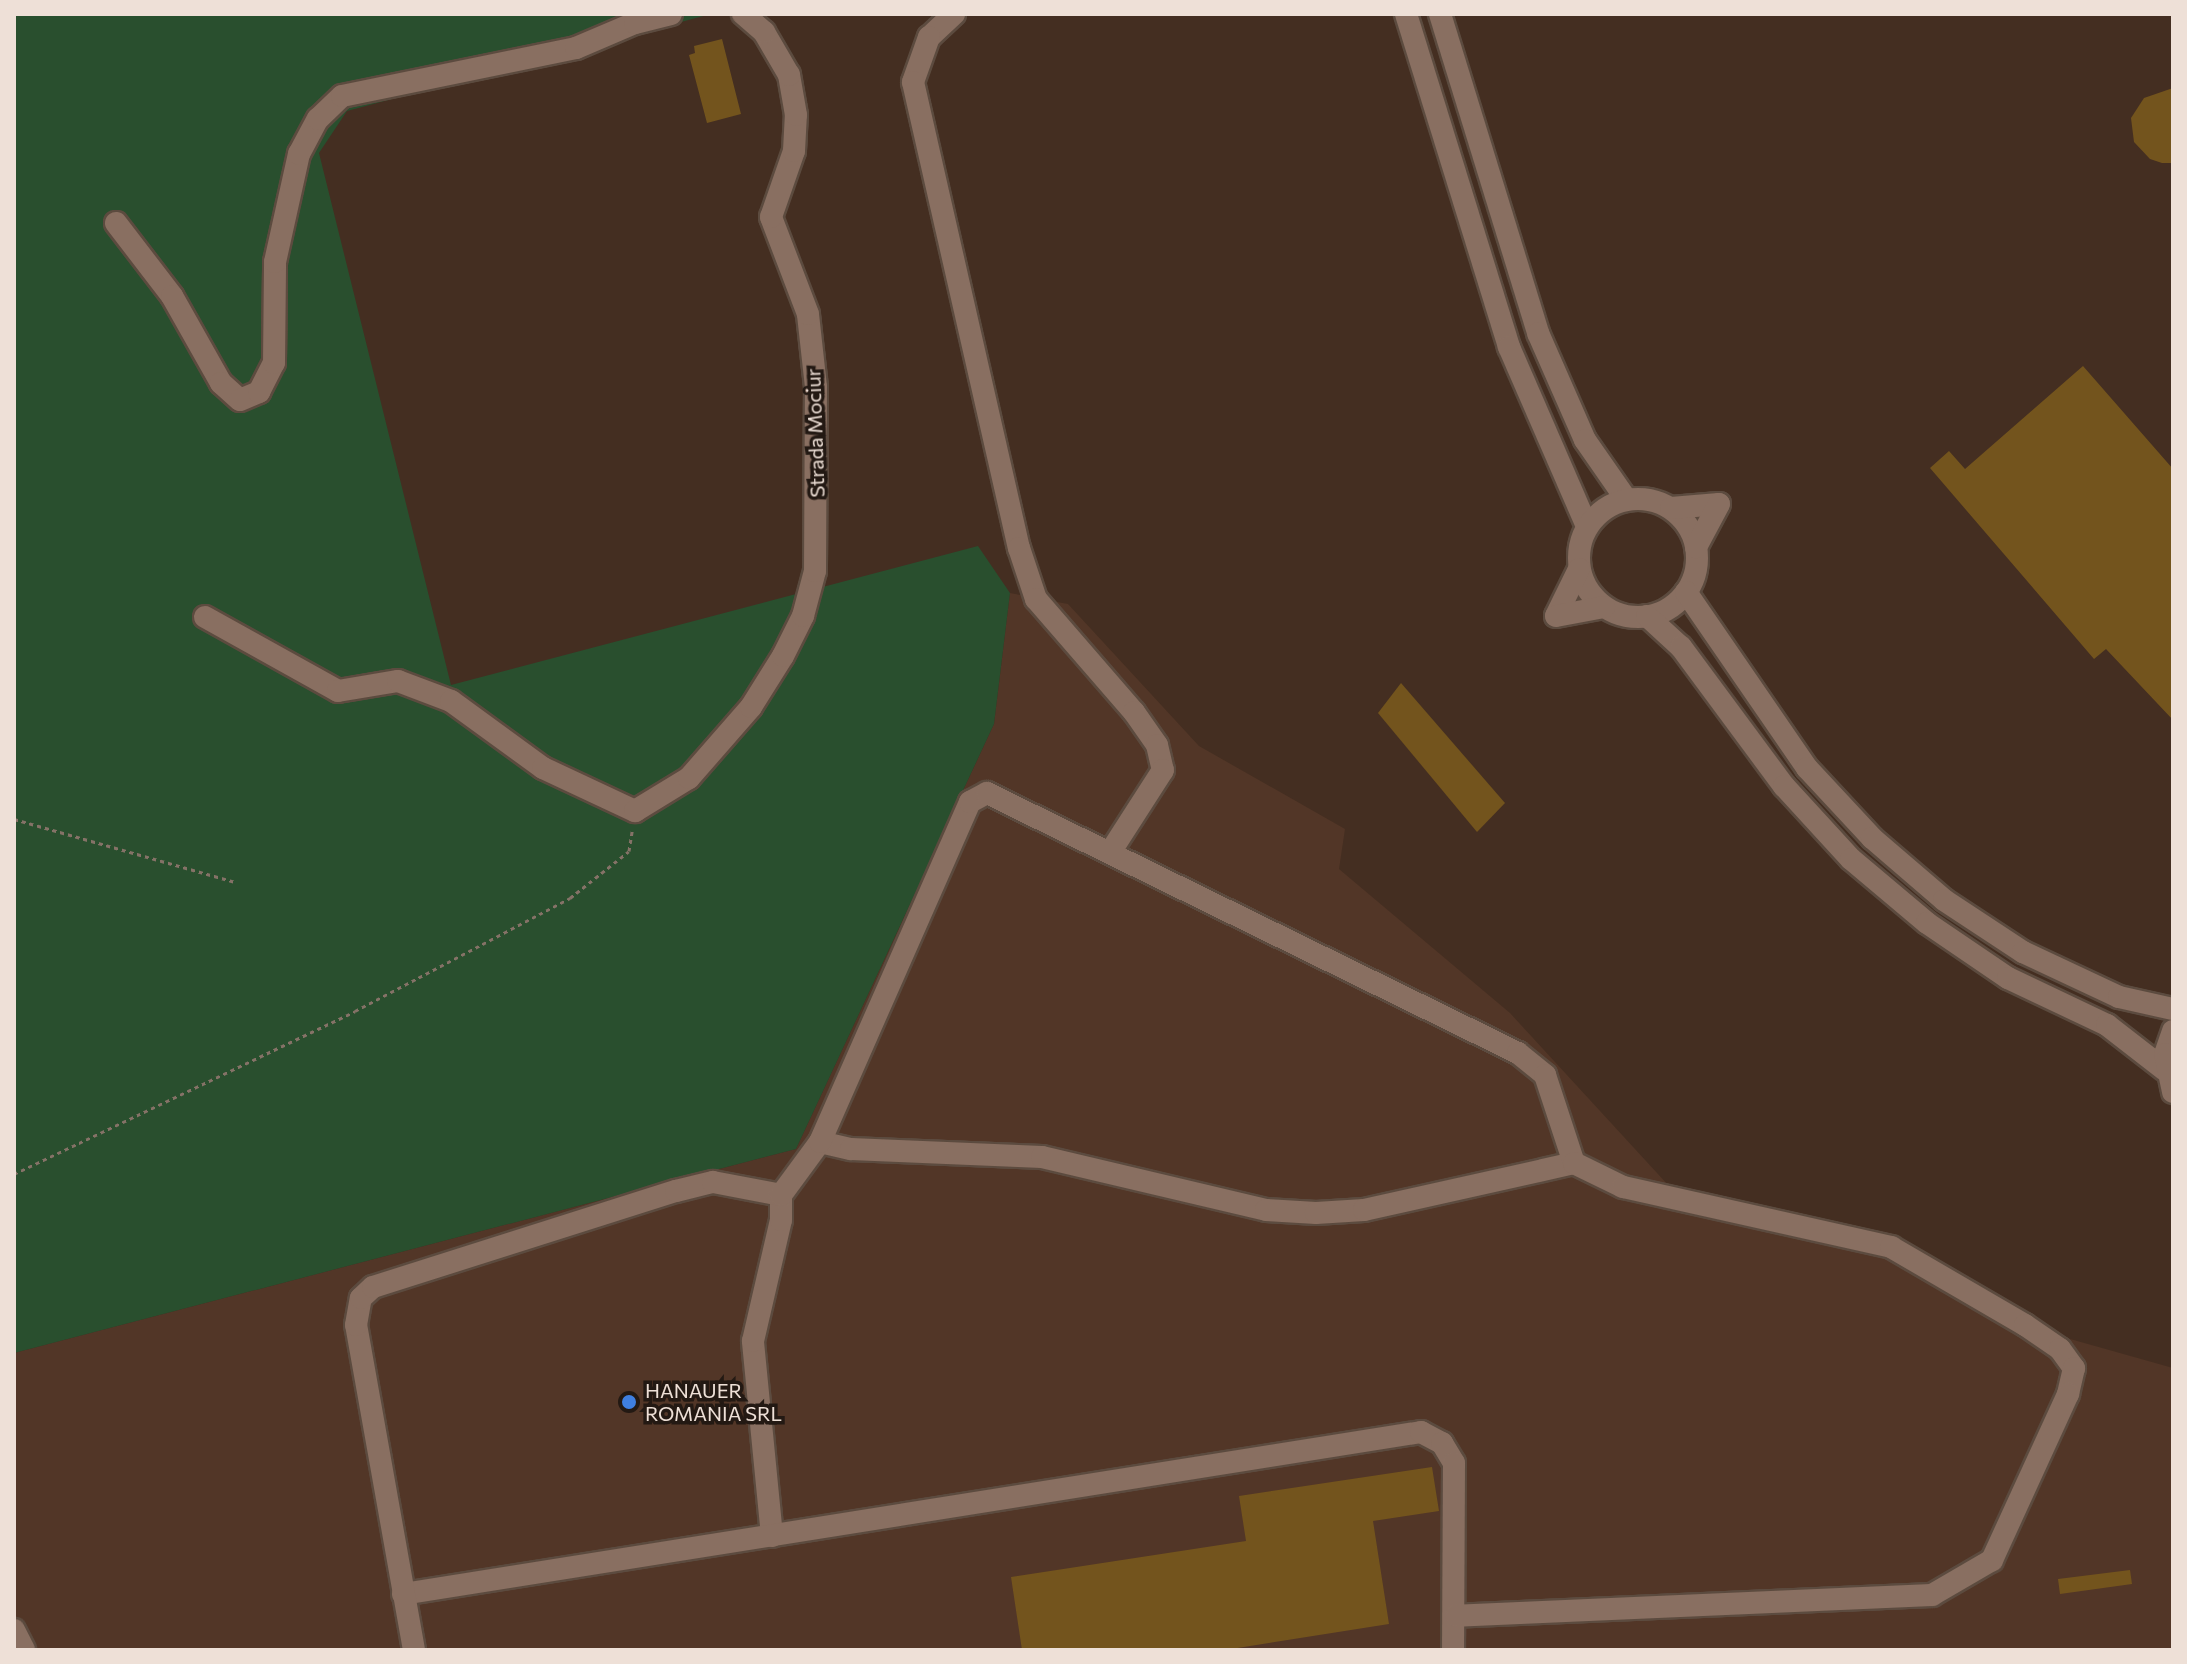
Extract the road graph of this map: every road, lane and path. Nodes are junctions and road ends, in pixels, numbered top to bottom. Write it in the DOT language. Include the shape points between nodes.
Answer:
graph roads {
  1 [pos="671,14"];
  2 [pos="743,14"];
  3 [pos="954,14"];
  4 [pos="1406,14"];
  5 [pos="1440,14"];
  6 [pos="116,223"];
  7 [pos="1626,499"];
  8 [pos="1671,508"];
  9 [pos="1587,526"];
  10 [pos="1696,547"];
  11 [pos="1579,569"];
  12 [pos="1686,592"];
  13 [pos="1604,607"];
  14 [pos="1647,616"];
  15 [pos="205,617"];
  16 [pos="635,811"];
  17 [pos="14,819"];
  18 [pos="1111,851"];
  19 [pos="235,882"];
  20 [pos="2173,1009"];
  21 [pos="2173,1031"];
  22 [pos="2165,1070"];
  23 [pos="2173,1092"];
  24 [pos="820,1142"];
  25 [pos="1574,1163"];
  26 [pos="14,1174"];
  27 [pos="781,1195"];
  28 [pos="772,1536"];
  29 [pos="403,1594"];
  30 [pos="1456,1616"];
  31 [pos="14,1630"];
  32 [pos="24,1650"];
  33 [pos="414,1650"];
  34 [pos="1453,1650"];
  1 -- 6 [label="street" via="576,48 342,96 318,119 299,154 275,262 274,363 259,392 240,400 221,383 172,296"];
  2 -- 16 [label="street, Strada Mociur" via="764,32 789,75 796,115 794,151 771,217 808,314 816,387 815,571 803,616 751,707 689,778"];
  3 -- 18 [label="street" via="929,37 913,82 1019,548 1036,599 1134,712 1157,745 1163,770"];
  4 -- 9 [label="street" via="1509,347"];
  5 -- 7 [label="street" via="1538,333 1585,440"];
  7 -- 8 [label="street" via="1657,501"];
  7 -- 9 [label="street" via="1611,504"];
  8 -- 10 [label="street" via="1683,519"];
  8 -- 10 [label="street" via="1719,504"];
  9 -- 11 [label="street"];
  10 -- 12 [label="street" via="1694,579"];
  11 -- 13 [label="street" via="1592,597"];
  11 -- 13 [label="street" via="1556,616"];
  12 -- 14 [label="street" via="1675,604"];
  12 -- 20 [label="street" via="1807,768 1872,838 1944,900 2023,952 2119,997"];
  13 -- 14 [label="street"];
  14 -- 22 [label="street" via="1681,647 1707,693 1851,859 1916,914 2008,978 2107,1025"];
  15 -- 16 [label="street" via="338,691 398,681 451,701 543,768"];
  16 -- 26 [label="path" via="629,851 570,898 355,1011"];
  17 -- 19 [label="path"];
  18 -- 24 [label="street" via="987,793 970,802"];
  18 -- 25 [label="street" via="1518,1053 1545,1075"];
  21 -- 22 [label="street"];
  22 -- 23 [label="street"];
  24 -- 25 [label="street" via="851,1149 1042,1157 1266,1210 1316,1213 1364,1210"];
  24 -- 27 [label="street"];
  25 -- 30 [label="street" via="1623,1187 1891,1247 2060,1349 2074,1368 2068,1394 1992,1560 1932,1595"];
  27 -- 28 [label="street" via="781,1220 753,1341"];
  27 -- 29 [label="street" via="713,1182 676,1191 373,1287 361,1298 356,1325"];
  28 -- 29 [label="street"];
  28 -- 30 [label="street" via="1421,1432 1442,1443 1454,1463"];
  29 -- 33 [label="street"];
  30 -- 34 [label="street"];
  31 -- 32 [label="street"];
}
